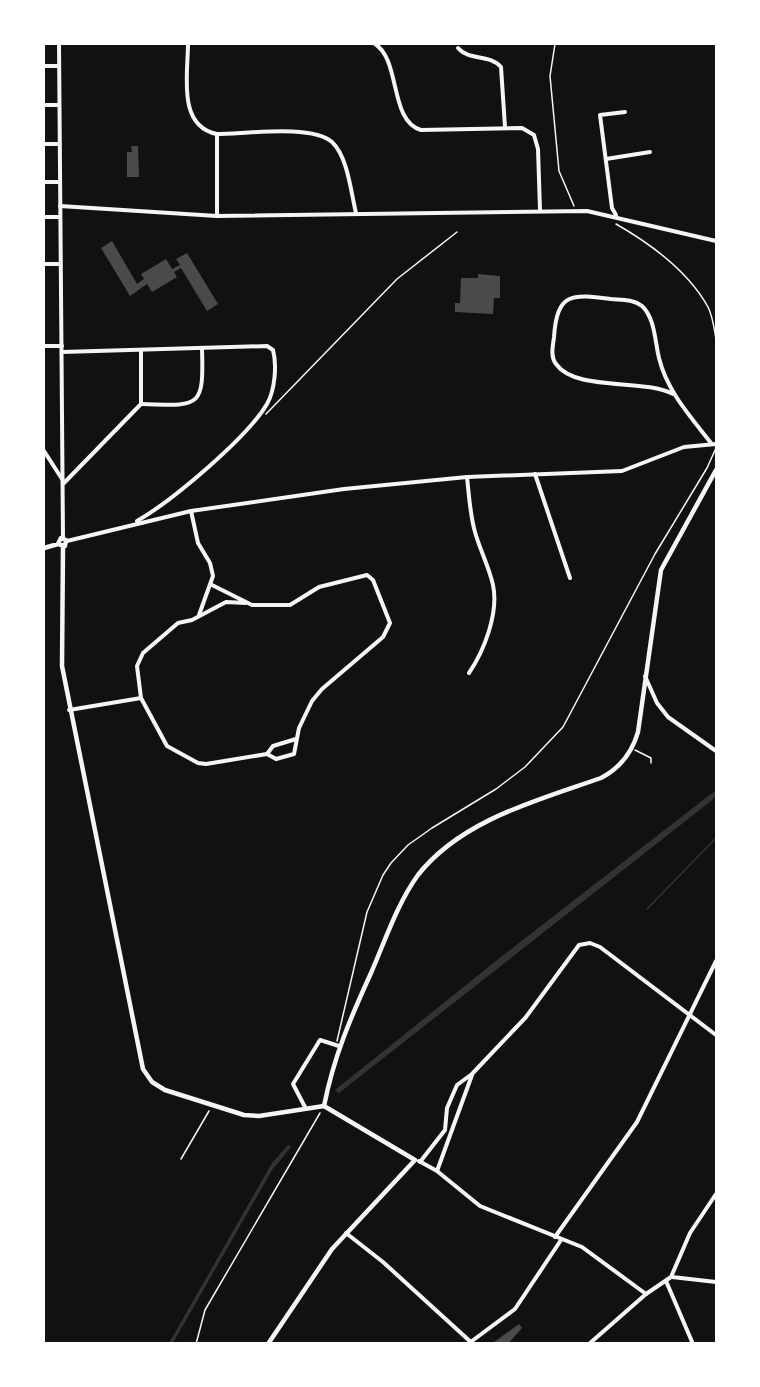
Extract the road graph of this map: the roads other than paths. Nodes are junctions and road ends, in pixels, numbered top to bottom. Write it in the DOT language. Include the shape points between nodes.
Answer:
graph roads {
  1 [pos="58,44"];
  2 [pos="188,44"];
  3 [pos="375,44"];
  4 [pos="458,48"];
  5 [pos="44,66"];
  6 [pos="59,66"];
  7 [pos="44,105"];
  8 [pos="59,105"];
  9 [pos="625,112"];
  10 [pos="505,127"];
  11 [pos="217,134"];
  12 [pos="44,144"];
  13 [pos="59,144"];
  14 [pos="650,152"];
  15 [pos="606,159"];
  16 [pos="44,182"];
  17 [pos="60,182"];
  18 [pos="60,206"];
  19 [pos="540,210"];
  20 [pos="356,213"];
  21 [pos="217,216"];
  22 [pos="616,216"];
  23 [pos="44,217"];
  24 [pos="60,217"];
  25 [pos="717,241"];
  26 [pos="44,264"];
  27 [pos="60,264"];
  28 [pos="44,346"];
  29 [pos="62,346"];
  30 [pos="202,348"];
  31 [pos="141,350"];
  32 [pos="62,352"];
  33 [pos="673,394"];
  34 [pos="141,404"];
  35 [pos="711,443"];
  36 [pos="717,446"];
  37 [pos="44,452"];
  38 [pos="717,470"];
  39 [pos="534,474"];
  40 [pos="467,477"];
  41 [pos="64,483"];
  42 [pos="191,511"];
  43 [pos="129,524"];
  44 [pos="65,540"];
  45 [pos="61,545"];
  46 [pos="44,548"];
  47 [pos="570,578"];
  48 [pos="212,585"];
  49 [pos="246,603"];
  50 [pos="198,616"];
  51 [pos="469,673"];
  52 [pos="645,676"];
  53 [pos="141,698"];
  54 [pos="69,710"];
  55 [pos="296,739"];
  56 [pos="717,751"];
  57 [pos="267,754"];
  58 [pos="717,961"];
  59 [pos="689,1016"];
  60 [pos="717,1035"];
  61 [pos="339,1046"];
  62 [pos="472,1074"];
  63 [pos="324,1106"];
  64 [pos="306,1109"];
  65 [pos="418,1161"];
  66 [pos="437,1170"];
  67 [pos="717,1194"];
  68 [pos="346,1233"];
  69 [pos="555,1237"];
  70 [pos="561,1240"];
  71 [pos="671,1277"];
  72 [pos="666,1281"];
  73 [pos="717,1282"];
  74 [pos="646,1294"];
  75 [pos="473,1342"];
  76 [pos="268,1344"];
  77 [pos="589,1344"];
  78 [pos="693,1344"];
  1 -- 6 [label="street"];
  2 -- 11 [label="street" via="190,116 204,130"];
  3 -- 10 [label="street" via="385,54 405,118 413,127"];
  4 -- 10 [label="street" via="501,67"];
  5 -- 6 [label="street"];
  6 -- 8 [label="street"];
  7 -- 8 [label="street"];
  8 -- 13 [label="street"];
  9 -- 15 [label="street" via="600,115"];
  10 -- 19 [label="street" via="527,129 536,139"];
  11 -- 20 [label="street" via="305,132 332,142"];
  11 -- 21 [label="street"];
  12 -- 13 [label="street"];
  13 -- 17 [label="street"];
  14 -- 15 [label="street"];
  15 -- 22 [label="street"];
  16 -- 17 [label="street"];
  17 -- 18 [label="street"];
  18 -- 21 [label="street"];
  18 -- 24 [label="street"];
  19 -- 20 [label="street"];
  19 -- 22 [label="street"];
  20 -- 21 [label="street"];
  22 -- 25 [label="street"];
  23 -- 24 [label="street"];
  24 -- 27 [label="street"];
  26 -- 27 [label="street"];
  27 -- 29 [label="street"];
  28 -- 29 [label="street"];
  29 -- 32 [label="street"];
  30 -- 31 [label="street"];
  30 -- 34 [label="street" via="203,386 195,398 183,405"];
  30 -- 43 [label="street" via="267,346 273,350 271,395 264,408 193,480"];
  31 -- 32 [label="street"];
  31 -- 34 [label="street"];
  32 -- 41 [label="street"];
  33 -- 33 [label="street" via="661,367 651,320 641,306 579,295 559,307 552,355 565,372 579,378 657,388"];
  33 -- 35 [label="street"];
  34 -- 41 [label="street"];
  35 -- 36 [label="street"];
  35 -- 39 [label="street" via="675,450 622,471"];
  37 -- 41 [label="street"];
  38 -- 52 [label="street" via="661,570"];
  39 -- 40 [label="street"];
  39 -- 47 [label="street"];
  40 -- 42 [label="street" via="344,489"];
  40 -- 51 [label="street" via="475,532 494,597 487,636"];
  41 -- 44 [label="street"];
  42 -- 43 [label="street"];
  42 -- 48 [label="street" via="199,546 212,567"];
  43 -- 44 [label="street"];
  44 -- 45 [label="street" via="59,540"];
  45 -- 46 [label="street"];
  45 -- 54 [label="street" via="62,666"];
  48 -- 49 [label="street"];
  48 -- 50 [label="street"];
  49 -- 50 [label="street" via="226,602"];
  49 -- 55 [label="street" via="290,605 319,587 367,575 388,614 387,633 319,693 304,715"];
  50 -- 53 [label="street" via="174,625 140,656 137,666"];
  52 -- 56 [label="street" via="668,717"];
  52 -- 61 [label="street" via="638,732 621,765 608,775 492,818 427,866 403,900"];
  53 -- 54 [label="street"];
  53 -- 57 [label="street" via="167,746 194,761 206,764"];
  54 -- 64 [label="street" via="141,1064 147,1076 158,1086 212,1106 256,1116"];
  55 -- 57 [label="street" via="273,746"];
  55 -- 57 [label="street" via="291,756 276,759"];
  58 -- 59 [label="street"];
  59 -- 60 [label="street"];
  59 -- 62 [label="street" via="600,947 590,943 579,945 526,1017"];
  59 -- 69 [label="street" via="637,1122"];
  61 -- 63 [label="street"];
  61 -- 64 [label="street" via="320,1040 292,1084"];
  62 -- 65 [label="street" via="457,1085 447,1108 445,1130"];
  62 -- 66 [label="street"];
  63 -- 64 [label="street"];
  63 -- 65 [label="street"];
  65 -- 66 [label="street"];
  65 -- 68 [label="street"];
  66 -- 69 [label="street" via="480,1206"];
  67 -- 71 [label="street" via="690,1233"];
  68 -- 75 [label="street"];
  68 -- 76 [label="street"];
  69 -- 70 [label="street"];
  70 -- 74 [label="street" via="584,1249"];
  70 -- 75 [label="street" via="515,1309"];
  71 -- 72 [label="street"];
  71 -- 73 [label="street"];
  72 -- 74 [label="street"];
  72 -- 78 [label="street"];
  74 -- 77 [label="street"];
}
